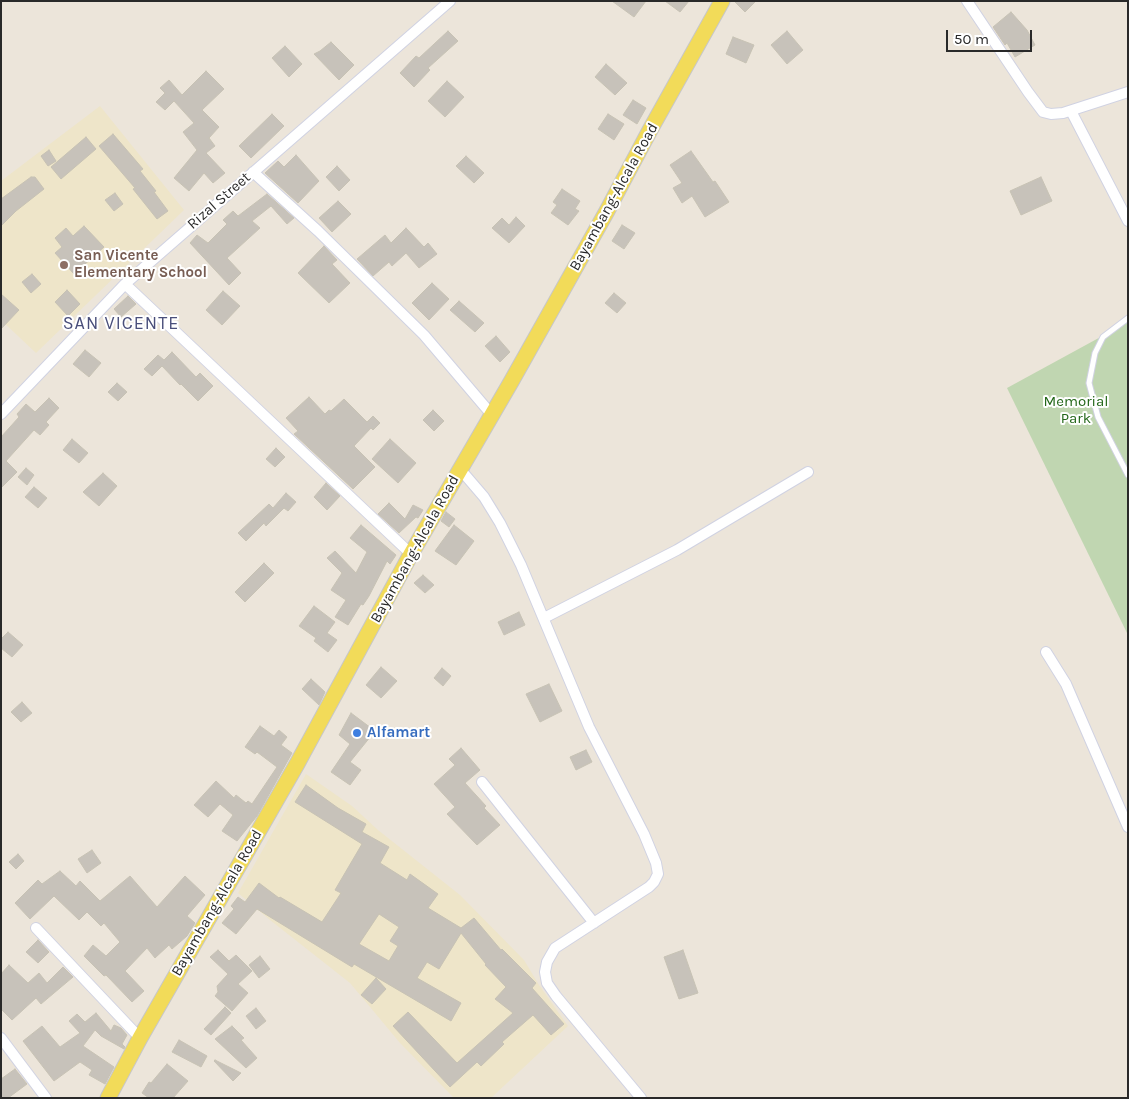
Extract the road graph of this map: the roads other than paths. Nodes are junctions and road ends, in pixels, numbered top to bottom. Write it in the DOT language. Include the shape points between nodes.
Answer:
graph roads {
  1 [pos="450,1"];
  2 [pos="722,1"];
  3 [pos="967,1"];
  4 [pos="1128,92"];
  5 [pos="1071,111"];
  6 [pos="252,172"];
  7 [pos="1128,221"];
  8 [pos="125,284"];
  9 [pos="1128,318"];
  10 [pos="1,414"];
  11 [pos="492,415"];
  12 [pos="460,469"];
  13 [pos="808,472"];
  14 [pos="1128,475"];
  15 [pos="411,554"];
  16 [pos="544,618"];
  17 [pos="1046,652"];
  18 [pos="482,782"];
  19 [pos="1128,828"];
  20 [pos="594,923"];
  21 [pos="36,928"];
  22 [pos="1,1038"];
  23 [pos="140,1038"];
  24 [pos="46,1098"];
  25 [pos="108,1098"];
  26 [pos="641,1098"];
  1 -- 6 [label="street, Rizal Street"];
  2 -- 11 [label="main road, Bayambang-Alcala Road"];
  3 -- 5 [label="street" via="1043,112"];
  4 -- 5 [label="street"];
  5 -- 7 [label="street"];
  6 -- 8 [label="street, Rizal Street"];
  6 -- 11 [label="street" via="318,230 424,335"];
  8 -- 10 [label="street, Rizal Street"];
  8 -- 15 [label="street"];
  9 -- 14 [label="lane" via="1103,337 1095,353 1089,383 1098,418"];
  11 -- 12 [label="main road, Bayambang-Alcala Road"];
  12 -- 15 [label="main road, Bayambang-Alcala Road"];
  12 -- 16 [label="street" via="484,497 500,524 522,565"];
  13 -- 16 [label="street" via="677,550"];
  15 -- 23 [label="main road, Bayambang-Alcala Road" via="297,764"];
  16 -- 20 [label="street" via="589,727 644,834 658,874 649,887"];
  17 -- 19 [label="street" via="1066,684"];
  18 -- 20 [label="street"];
  20 -- 26 [label="street" via="555,948 547,962 546,983"];
  21 -- 23 [label="street"];
  22 -- 24 [label="street"];
  23 -- 25 [label="main road, Bayambang-Alcala Road"];
}
